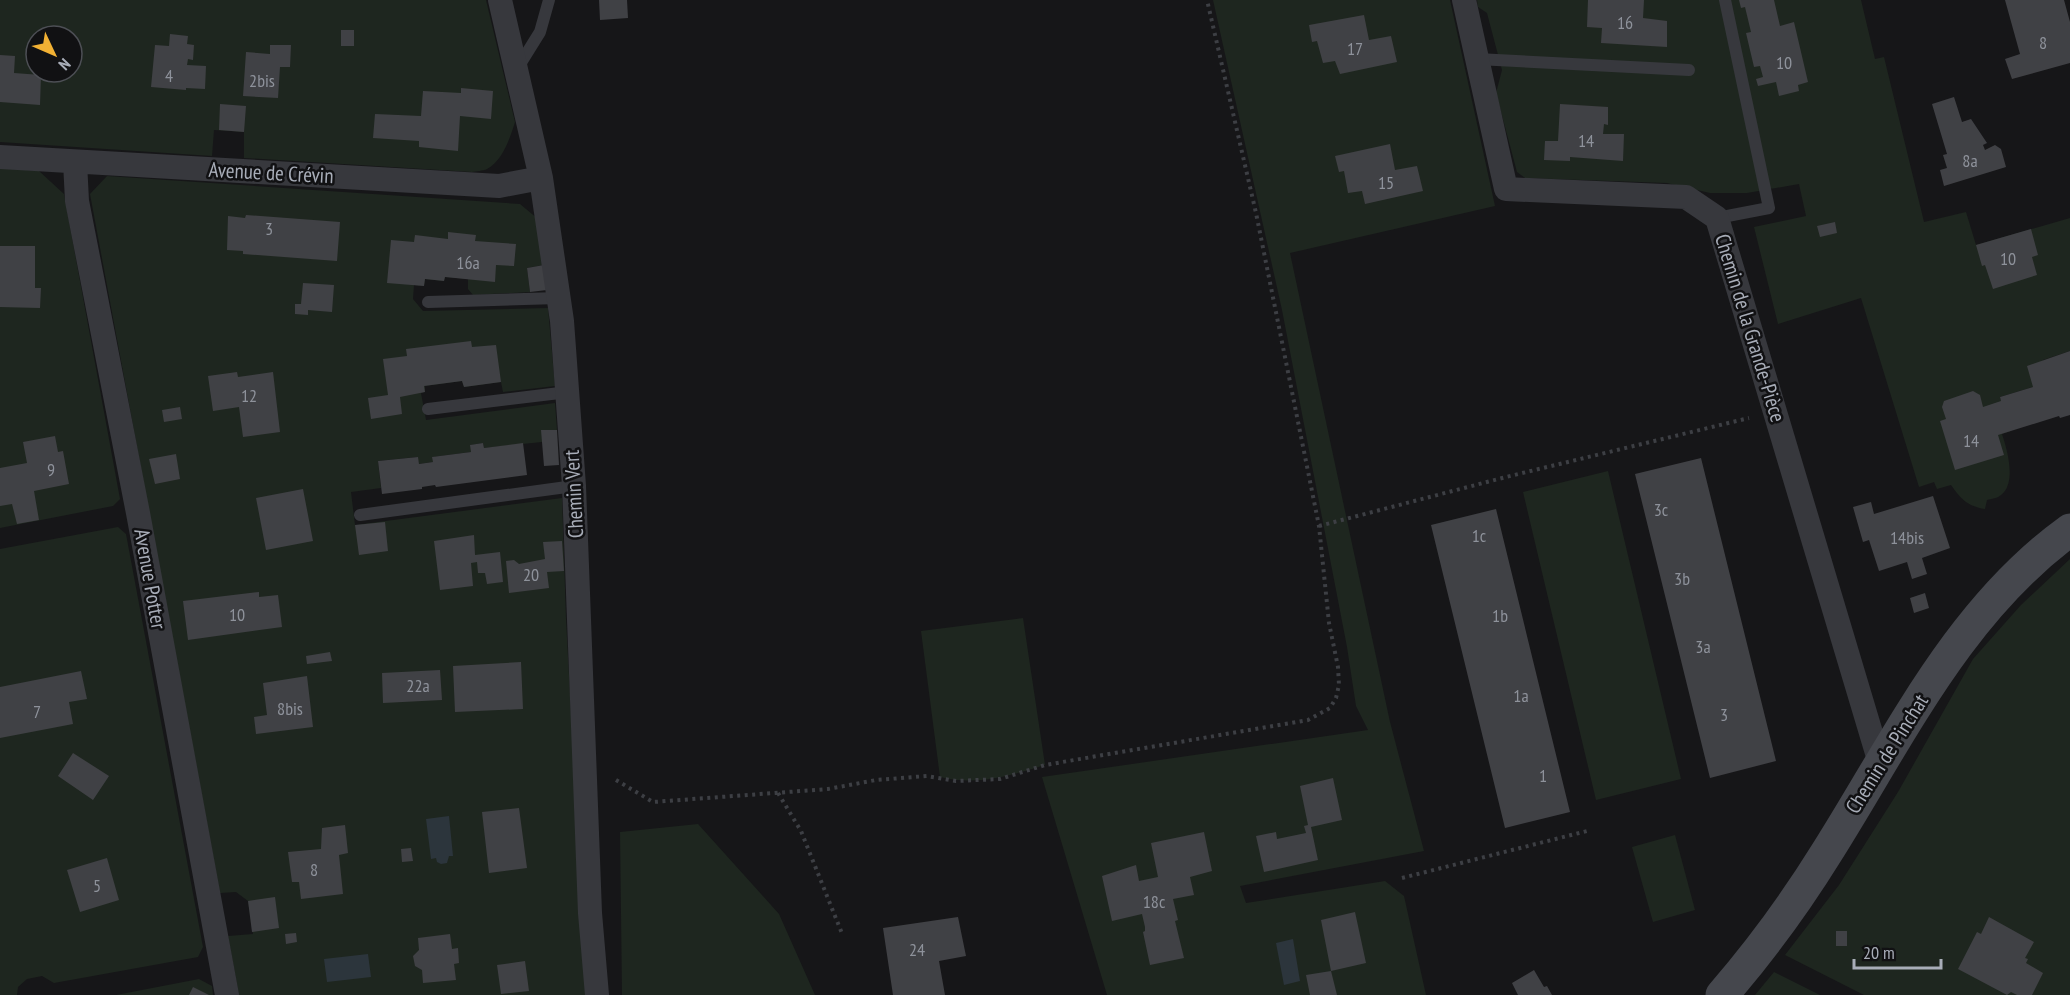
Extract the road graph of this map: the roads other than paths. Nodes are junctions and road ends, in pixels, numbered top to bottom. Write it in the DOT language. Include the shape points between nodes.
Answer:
graph roads {
  1 [pos="500,0"];
  2 [pos="549,0"];
  3 [pos="1464,0"];
  4 [pos="1725,0"];
  5 [pos="1477,59"];
  6 [pos="516,69"];
  7 [pos="1689,70"];
  8 [pos="0,158"];
  9 [pos="75,162"];
  10 [pos="541,178"];
  11 [pos="1717,218"];
  12 [pos="558,298"];
  13 [pos="428,302"];
  14 [pos="568,392"];
  15 [pos="428,409"];
  16 [pos="574,486"];
  17 [pos="360,515"];
  18 [pos="2070,530"];
  19 [pos="1880,763"];
  20 [pos="226,995"];
  21 [pos="597,995"];
  22 [pos="1722,995"];
  1 -- 6 [label="street, Chemin Vert"];
  2 -- 6 [label="lane" via="540,32"];
  3 -- 5 [label="street, Chemin de la Grande-Pièce"];
  4 -- 11 [label="lane" via="1769,208"];
  5 -- 7 [label="lane"];
  5 -- 11 [label="street, Chemin de la Grande-Pièce" via="1506,189 1686,196"];
  6 -- 10 [label="street, Chemin Vert"];
  8 -- 9 [label="street, Avenue de Crévin"];
  9 -- 10 [label="street, Avenue de Crévin" via="499,186"];
  9 -- 20 [label="street, Avenue Potter" via="77,201"];
  10 -- 12 [label="street, Chemin Vert"];
  11 -- 19 [label="street, Chemin de la Grande-Pièce"];
  12 -- 13 [label="lane"];
  12 -- 14 [label="street, Chemin Vert"];
  14 -- 15 [label="lane"];
  14 -- 16 [label="street, Chemin Vert"];
  16 -- 17 [label="lane"];
  16 -- 21 [label="street, Chemin Vert" via="590,913"];
  18 -- 19 [label="street, Chemin de Pinchat" via="2043,550 1989,604 1941,665"];
  19 -- 22 [label="street, Chemin de Pinchat" via="1796,898 1759,952"];
}
